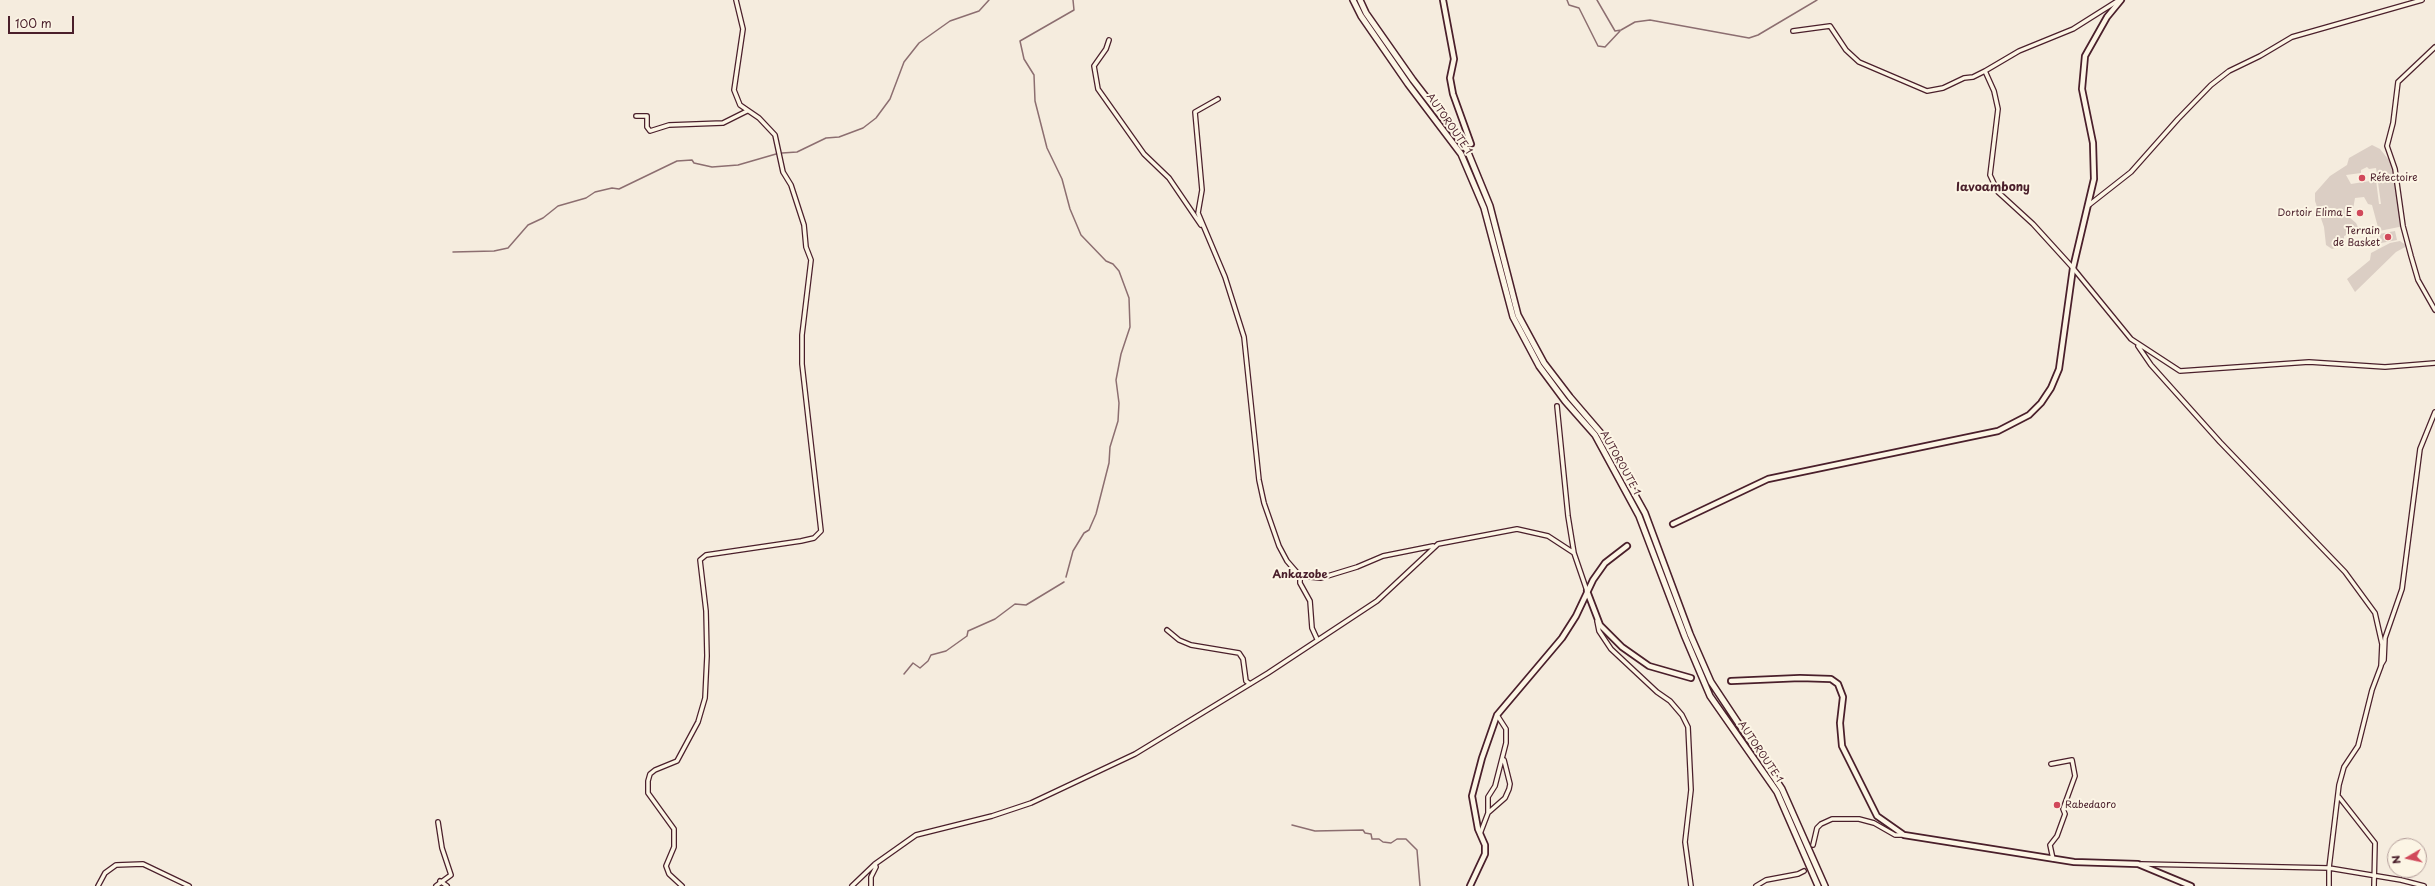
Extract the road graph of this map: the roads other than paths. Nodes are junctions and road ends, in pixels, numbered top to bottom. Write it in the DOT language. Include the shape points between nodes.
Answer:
graph roads {
  1 [pos="736,0"];
  2 [pos="1353,0"];
  3 [pos="1360,0"];
  4 [pos="1443,0"];
  5 [pos="2120,0"];
  6 [pos="2422,0"];
  7 [pos="1793,31"];
  8 [pos="1109,40"];
  9 [pos="2435,47"];
  10 [pos="1985,71"];
  11 [pos="1218,98"];
  12 [pos="748,111"];
  13 [pos="636,116"];
  14 [pos="1471,144"];
  15 [pos="2089,205"];
  16 [pos="1202,226"];
  17 [pos="2072,268"];
  18 [pos="2435,310"];
  19 [pos="2138,346"];
  20 [pos="2435,363"];
  21 [pos="1557,406"];
  22 [pos="2435,412"];
  23 [pos="1673,524"];
  24 [pos="1438,544"];
  25 [pos="1626,546"];
  26 [pos="1574,553"];
  27 [pos="1300,576"];
  28 [pos="1587,591"];
  29 [pos="1594,612"];
  30 [pos="1168,630"];
  31 [pos="1317,639"];
  32 [pos="2381,666"];
  33 [pos="1690,678"];
  34 [pos="1731,681"];
  35 [pos="1250,684"];
  36 [pos="1497,715"];
  37 [pos="1503,757"];
  38 [pos="2051,764"];
  39 [pos="2339,797"];
  40 [pos="1488,813"];
  41 [pos="438,822"];
  42 [pos="1480,834"];
  43 [pos="1904,835"];
  44 [pos="1813,845"];
  45 [pos="2053,859"];
  46 [pos="875,864"];
  47 [pos="2138,864"];
  48 [pos="2329,868"];
  49 [pos="1804,871"];
  50 [pos="2373,876"];
  51 [pos="440,881"];
  52 [pos="858,881"];
  53 [pos="98,886"];
  54 [pos="189,886"];
  55 [pos="436,886"];
  56 [pos="447,886"];
  57 [pos="682,886"];
  58 [pos="852,886"];
  59 [pos="856,886"];
  60 [pos="871,886"];
  61 [pos="1470,886"];
  62 [pos="1691,886"];
  63 [pos="1756,886"];
  64 [pos="1818,886"];
  65 [pos="1825,886"];
  66 [pos="2191,886"];
  67 [pos="2329,886"];
  68 [pos="2374,886"];
  69 [pos="2424,886"];
  1 -- 12 [label="street" via="743,29 734,90 738,102"];
  2 -- 64 [label="main road, AUTOROUTE 1" via="1361,16 1408,84 1461,154 1484,208 1513,317 1539,366 1595,435 1639,516 1710,696 1777,792"];
  3 -- 65 [label="main road, AUTOROUTE 1" via="1366,13 1409,74 1466,150 1490,206 1518,315 1544,363 1600,432 1645,513 1690,634 1711,682 1782,789"];
  4 -- 14 [label="street" via="1454,59 1450,78 1453,94"];
  5 -- 10 [label="street" via="2074,29 2019,50"];
  5 -- 15 [label="street" via="2107,17 2085,56 2082,89 2096,165"];
  6 -- 15 [label="street" via="2292,36 2260,56 2228,70 2178,119 2131,172"];
  7 -- 10 [label="street" via="1830,26 1846,50 1859,62 1927,91 1943,88"];
  8 -- 16 [label="street" via="1094,66 1098,89 1144,154 1169,178"];
  9 -- 18 [label="street" via="2398,82 2393,123 2387,146 2395,169 2404,226 2418,280"];
  10 -- 17 [label="street" via="1994,91 1998,109 1990,175 1998,192 2033,224"];
  11 -- 16 [label="street" via="1195,112 1202,190 1198,213"];
  12 -- 13 [label="street" via="724,123 669,125 650,131 647,127 647,116"];
  12 -- 57 [label="street" via="759,118 775,135 782,172 791,185 804,225 806,247 811,260 802,324 802,364 821,531 814,538 706,555 700,560 706,611 705,698 698,722 677,761 650,774 647,790 674,829 674,847 666,866 669,874"];
  15 -- 17 [label="street"];
  16 -- 27 [label="street" via="1225,277 1244,336 1259,480 1264,503 1279,546 1287,561"];
  17 -- 19 [label="street"];
  17 -- 23 [label="street" via="2060,369 2041,403 2029,415 1998,431 1768,479"];
  19 -- 20 [label="street" via="2180,371 2309,362 2385,367"];
  19 -- 32 [label="street" via="2151,365 2220,442 2354,582 2375,613 2379,624 2382,644"];
  21 -- 26 [label="street"];
  22 -- 32 [label="street" via="2420,449 2402,589 2392,624 2387,631"];
  24 -- 26 [label="street" via="1517,529 1548,536"];
  24 -- 27 [label="street" via="1426,549 1383,556 1357,568 1321,578"];
  24 -- 31 [label="street" via="1377,602"];
  25 -- 28 [label="street" via="1605,563"];
  26 -- 28 [label="street"];
  27 -- 31 [label="street" via="1300,583 1310,601 1312,628"];
  28 -- 29 [label="street"];
  28 -- 36 [label="street" via="1576,616 1562,638"];
  29 -- 33 [label="street" via="1600,625 1634,656 1655,668"];
  29 -- 62 [label="street" via="1599,631 1611,649 1670,701 1688,727 1691,790 1685,842"];
  30 -- 35 [label="street" via="1179,640 1191,645 1239,653 1243,658 1246,681"];
  31 -- 35 [label="street"];
  32 -- 39 [label="street" via="2372,690 2358,746 2344,767"];
  34 -- 43 [label="street" via="1808,678 1831,679 1838,684 1843,697 1840,723 1844,752 1877,816"];
  35 -- 46 [label="street" via="1135,754 1048,796 992,816 916,835"];
  36 -- 37 [label="street" via="1506,729"];
  36 -- 42 [label="street" via="1472,796"];
  37 -- 40 [label="street" via="1495,786 1488,798"];
  37 -- 40 [label="street" via="1509,789 1505,798"];
  38 -- 45 [label="street" via="2072,760 2075,776 2063,809 2065,814 2057,836 2050,846"];
  39 -- 48 [label="street" via="2334,814"];
  39 -- 50 [label="street" via="2375,843"];
  40 -- 42 [label="street"];
  41 -- 51 [label="street" via="442,848 451,875"];
  42 -- 61 [label="street" via="1484,839 1485,854"];
  43 -- 44 [label="street" via="1895,835 1874,823 1859,819 1832,818 1817,828"];
  43 -- 45 [label="street"];
  45 -- 47 [label="street"];
  46 -- 52 [label="street"];
  46 -- 60 [label="street"];
  47 -- 48 [label="street"];
  47 -- 66 [label="street"];
  48 -- 50 [label="street"];
  48 -- 67 [label="street"];
  49 -- 63 [label="street" via="1766,880"];
  50 -- 68 [label="street"];
  50 -- 69 [label="street"];
  51 -- 55 [label="street"];
  51 -- 56 [label="street"];
  52 -- 58 [label="street"];
  52 -- 59 [label="street"];
  53 -- 54 [label="street" via="105,873 116,865 144,864"];
}
